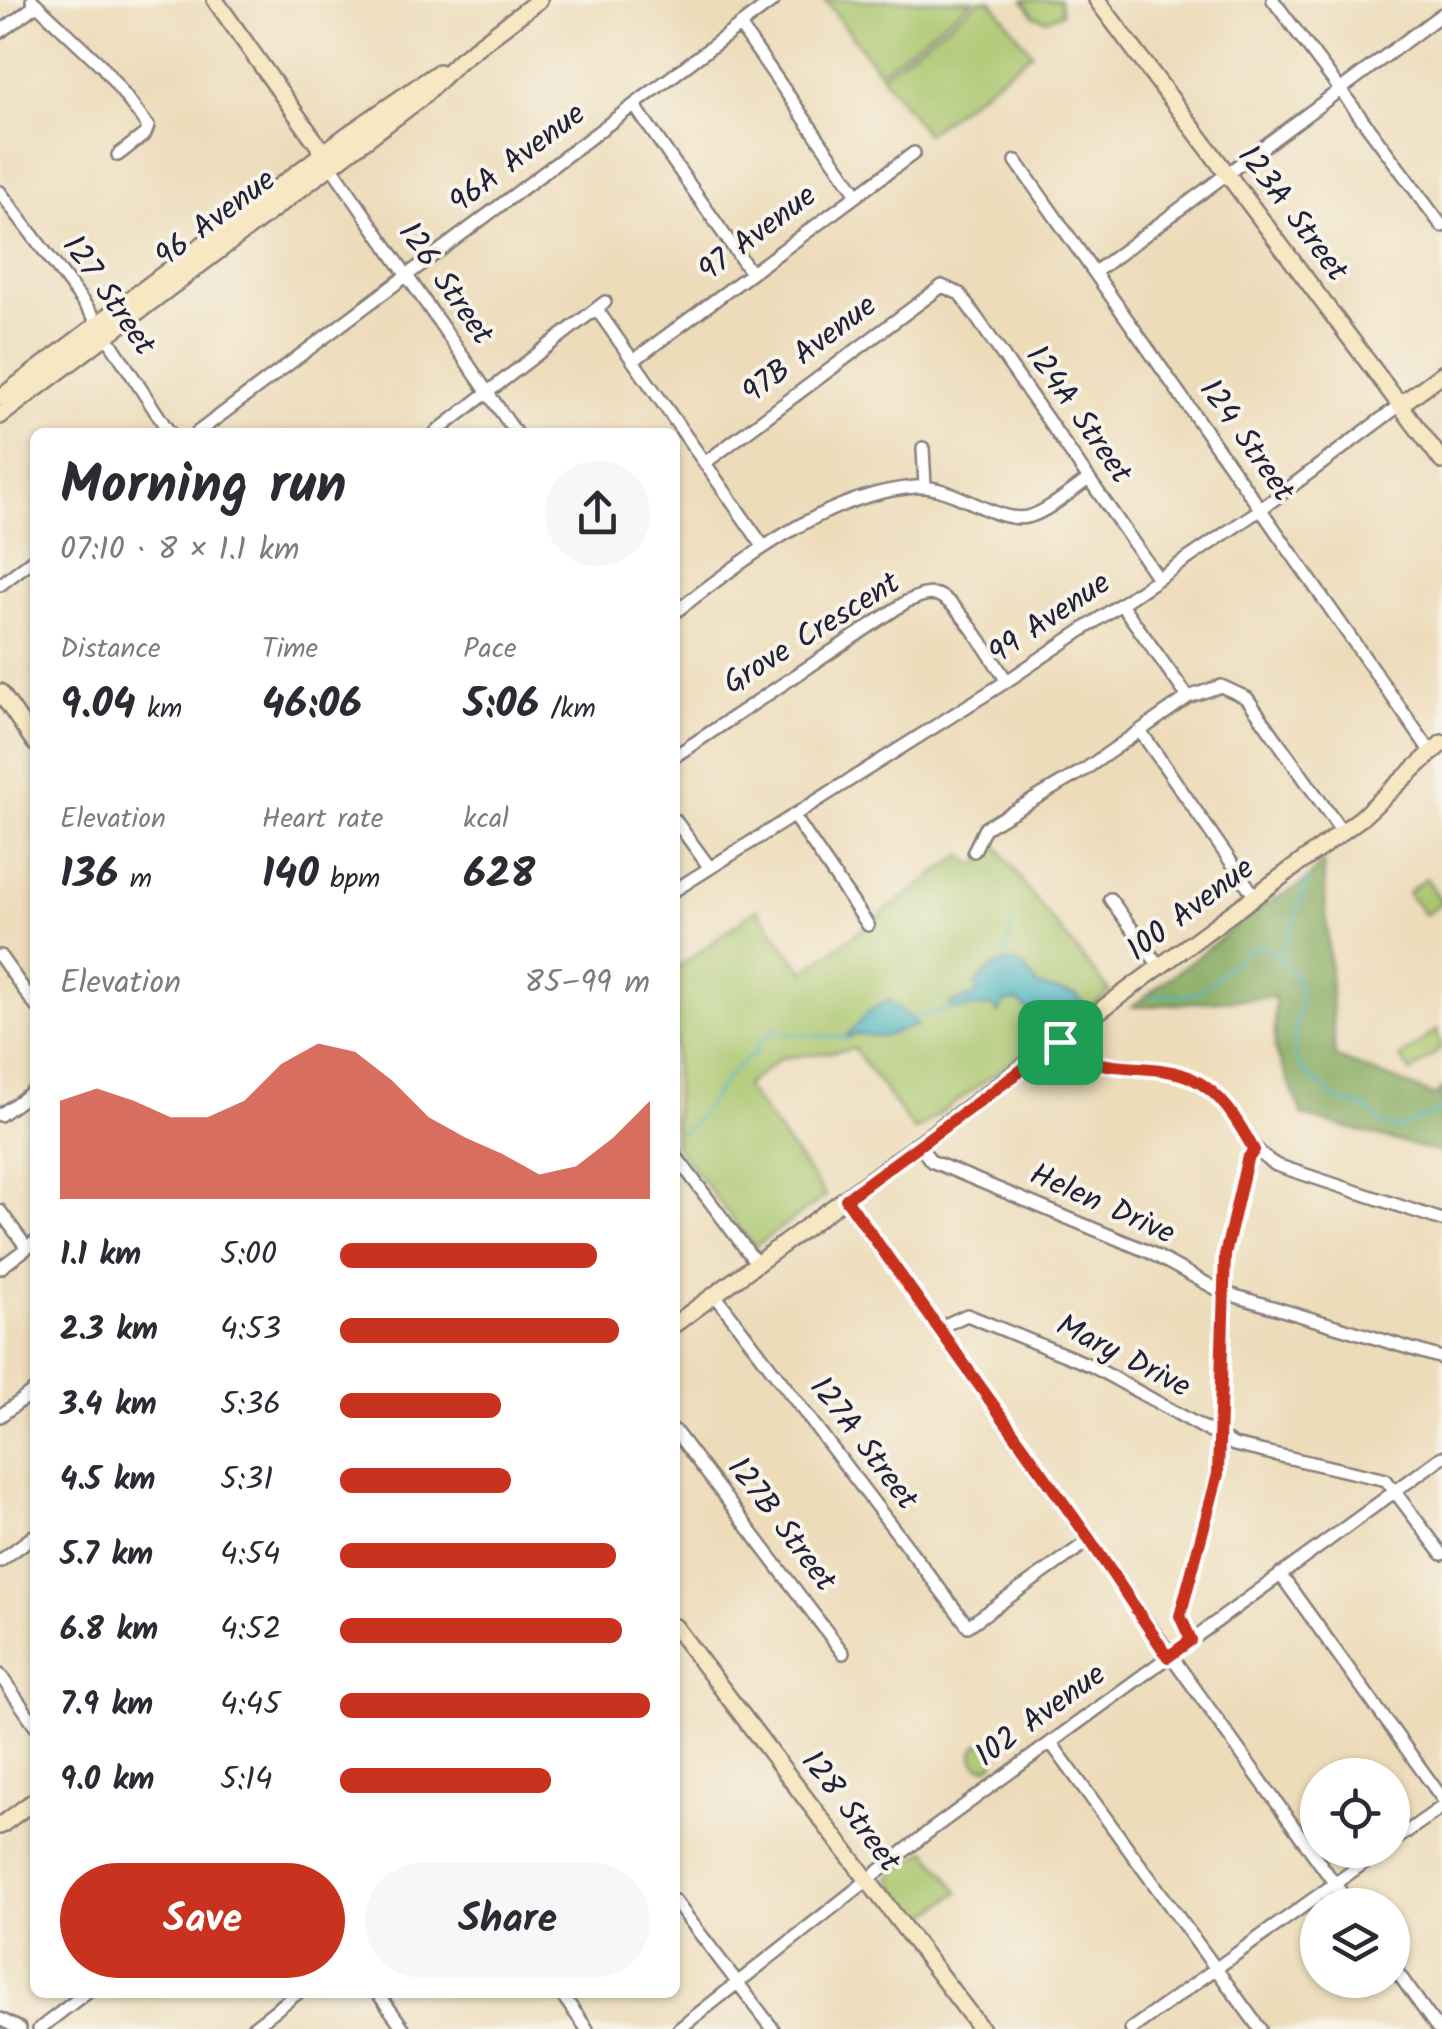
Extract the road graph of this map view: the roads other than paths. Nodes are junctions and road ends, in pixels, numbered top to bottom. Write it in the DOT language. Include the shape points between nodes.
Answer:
graph roads {
  1 [pos="215,0"];
  2 [pos="540,0"];
  3 [pos="774,0"];
  4 [pos="1097,0"];
  5 [pos="1273,0"];
  6 [pos="34,3"];
  7 [pos="1442,14"];
  8 [pos="740,26"];
  9 [pos="0,32"];
  10 [pos="1341,90"];
  11 [pos="634,106"];
  12 [pos="914,152"];
  13 [pos="118,155"];
  14 [pos="327,160"];
  15 [pos="1016,161"];
  16 [pos="1228,173"];
  17 [pos="0,192"];
  18 [pos="858,194"];
  19 [pos="1442,226"];
  20 [pos="1095,272"];
  21 [pos="751,273"];
  22 [pos="406,278"];
  23 [pos="948,288"];
  24 [pos="102,330"];
  25 [pos="634,360"];
  26 [pos="1442,374"];
  27 [pos="488,393"];
  28 [pos="0,398"];
  29 [pos="1400,406"];
  30 [pos="0,416"];
  31 [pos="166,428"];
  32 [pos="203,428"];
  33 [pos="441,428"];
  34 [pos="512,428"];
  35 [pos="677,428"];
  36 [pos="680,432"];
  37 [pos="924,448"];
  38 [pos="1442,461"];
  39 [pos="706,462"];
  40 [pos="1088,479"];
  41 [pos="924,486"];
  42 [pos="1261,509"];
  43 [pos="762,546"];
  44 [pos="30,562"];
  45 [pos="1158,578"];
  46 [pos="0,584"];
  47 [pos="1121,604"];
  48 [pos="680,608"];
  49 [pos="1007,681"];
  50 [pos="0,692"];
  51 [pos="1188,698"];
  52 [pos="1140,732"];
  53 [pos="30,733"];
  54 [pos="1436,748"];
  55 [pos="680,753"];
  56 [pos="793,816"];
  57 [pos="680,827"];
  58 [pos="1342,832"];
  59 [pos="974,850"];
  60 [pos="710,868"];
  61 [pos="680,887"];
  62 [pos="1254,895"];
  63 [pos="1110,899"];
  64 [pos="868,925"];
  65 [pos="0,956"];
  66 [pos="1160,967"];
  67 [pos="30,998"];
  68 [pos="1060,1042"];
  69 [pos="30,1094"];
  70 [pos="0,1115"];
  71 [pos="919,1145"];
  72 [pos="1254,1150"];
  73 [pos="680,1162"];
  74 [pos="846,1199"];
  75 [pos="0,1211"];
  76 [pos="1442,1220"];
  77 [pos="30,1244"];
  78 [pos="30,1246"];
  79 [pos="757,1264"];
  80 [pos="0,1268"];
  81 [pos="1222,1292"];
  82 [pos="715,1294"];
  83 [pos="680,1320"];
  84 [pos="938,1328"];
  85 [pos="1442,1358"];
  86 [pos="30,1394"];
  87 [pos="0,1416"];
  88 [pos="680,1438"];
  89 [pos="1222,1440"];
  90 [pos="1442,1457"];
  91 [pos="1395,1491"];
  92 [pos="30,1539"];
  93 [pos="1090,1540"];
  94 [pos="1442,1554"];
  95 [pos="0,1560"];
  96 [pos="1280,1574"];
  97 [pos="680,1634"];
  98 [pos="1191,1640"];
  99 [pos="843,1653"];
  100 [pos="1168,1657"];
  101 [pos="0,1675"];
  102 [pos="30,1718"];
  103 [pos="1051,1742"];
  104 [pos="1442,1798"];
  105 [pos="30,1804"];
  106 [pos="1442,1807"];
  107 [pos="0,1826"];
  108 [pos="1410,1829"];
  109 [pos="1357,1868"];
  110 [pos="868,1881"];
  111 [pos="1334,1884"];
  112 [pos="1337,1888"];
  113 [pos="680,1908"];
  114 [pos="1216,1969"];
  115 [pos="738,1984"];
  116 [pos="1410,1990"];
  117 [pos="79,1998"];
  118 [pos="291,1998"];
  119 [pos="381,1998"];
  120 [pos="565,1998"];
  121 [pos="0,2020"];
  122 [pos="20,2029"];
  123 [pos="38,2029"];
  124 [pos="251,2029"];
  125 [pos="404,2029"];
  126 [pos="588,2029"];
  127 [pos="679,2029"];
  128 [pos="773,2029"];
  129 [pos="981,2029"];
  130 [pos="1131,2029"];
  131 [pos="1260,2029"];
  132 [pos="1438,2029"];
  1 -- 14 [label="street, 126 Street"];
  2 -- 14 [label="street, 96 Avenue" via="460,60 414,85"];
  3 -- 8 [label="street, 96A Avenue"];
  4 -- 16 [label="street, 123A Street"];
  5 -- 10 [label="street"];
  6 -- 9 [label="street"];
  6 -- 13 [label="street" via="102,66 148,126"];
  7 -- 10 [label="street"];
  8 -- 11 [label="street, 96A Avenue"];
  8 -- 18 [label="street"];
  10 -- 16 [label="street"];
  10 -- 19 [label="street"];
  11 -- 21 [label="street"];
  11 -- 22 [label="street, 96A Avenue"];
  12 -- 18 [label="street, 97 Avenue"];
  14 -- 22 [label="street, 126 Street"];
  14 -- 24 [label="street, 96 Avenue"];
  14 -- 24 [label="street, 96 Avenue" via="312,181"];
  15 -- 20 [label="street, 124 Street"];
  16 -- 20 [label="street"];
  16 -- 29 [label="street, 123A Street"];
  17 -- 24 [label="street, 127 Street"];
  18 -- 21 [label="street, 97 Avenue"];
  20 -- 42 [label="street, 124 Street"];
  21 -- 25 [label="street, 97 Avenue"];
  22 -- 27 [label="street, 126 Street"];
  22 -- 32 [label="street, 96A Avenue"];
  23 -- 39 [label="street, 97B Avenue" via="942,286"];
  23 -- 40 [label="street, 124A Street" via="960,294"];
  24 -- 28 [label="street, 96 Avenue"];
  24 -- 30 [label="street, 96 Avenue"];
  24 -- 31 [label="street, 127 Street"];
  25 -- 27 [label="street" via="601,306"];
  25 -- 35 [label="street"];
  26 -- 29 [label="street, 99 Avenue"];
  27 -- 33 [label="street"];
  27 -- 34 [label="street, 126 Street"];
  29 -- 38 [label="street, 123A Street"];
  29 -- 42 [label="street, 99 Avenue"];
  36 -- 39 [label="street"];
  37 -- 41 [label="street"];
  39 -- 43 [label="street"];
  40 -- 41 [label="street" via="1020,518"];
  40 -- 45 [label="street, 124A Street"];
  41 -- 43 [label="street" via="859,500"];
  42 -- 45 [label="street, 99 Avenue"];
  42 -- 54 [label="street, 124 Street"];
  43 -- 48 [label="street"];
  44 -- 46 [label="street"];
  45 -- 47 [label="street, 99 Avenue"];
  47 -- 49 [label="street, 99 Avenue"];
  47 -- 51 [label="street"];
  49 -- 55 [label="street, Grove Crescent" via="952,605 924,595"];
  49 -- 56 [label="street, 99 Avenue"];
  50 -- 53 [label="street"];
  51 -- 52 [label="street"];
  51 -- 58 [label="street" via="1216,686 1243,694"];
  52 -- 59 [label="street" via="985,828"];
  52 -- 62 [label="street"];
  54 -- 58 [label="street, 100 Avenue"];
  56 -- 60 [label="street, 99 Avenue"];
  56 -- 64 [label="street"];
  57 -- 60 [label="street"];
  58 -- 62 [label="street, 100 Avenue"];
  60 -- 61 [label="street, 99 Avenue"];
  62 -- 66 [label="street, 100 Avenue"];
  63 -- 66 [label="street"];
  65 -- 67 [label="street"];
  66 -- 68 [label="street, 100 Avenue"];
  68 -- 71 [label="street, 100 Avenue"];
  68 -- 72 [label="street" via="1077,1058 1194,1079 1225,1104"];
  69 -- 70 [label="street"];
  71 -- 74 [label="street, 100 Avenue"];
  71 -- 81 [label="street, Helen Drive" via="931,1161 1149,1252"];
  72 -- 76 [label="street" via="1292,1173"];
  72 -- 81 [label="street"];
  73 -- 79 [label="street"];
  74 -- 79 [label="street, 100 Avenue"];
  74 -- 84 [label="street"];
  75 -- 77 [label="street"];
  78 -- 80 [label="street"];
  79 -- 82 [label="street, 100 Avenue"];
  81 -- 85 [label="street, Helen Drive"];
  81 -- 89 [label="street"];
  82 -- 83 [label="street, 100 Avenue"];
  82 -- 93 [label="street, 127A Street" via="968,1626"];
  84 -- 89 [label="street, Mary Drive" via="967,1316 984,1322 1092,1366"];
  84 -- 93 [label="street"];
  86 -- 87 [label="street"];
  88 -- 99 [label="street, 127B Street"];
  89 -- 91 [label="street, Mary Drive" via="1386,1480"];
  89 -- 98 [label="street" via="1180,1616"];
  90 -- 91 [label="street, 102 Avenue"];
  91 -- 94 [label="street"];
  91 -- 96 [label="street, 102 Avenue"];
  92 -- 95 [label="street"];
  93 -- 100 [label="street"];
  96 -- 98 [label="street, 102 Avenue"];
  96 -- 104 [label="street"];
  97 -- 110 [label="street, 128 Street"];
  98 -- 100 [label="street, 102 Avenue"];
  100 -- 103 [label="street, 102 Avenue"];
  100 -- 111 [label="street"];
  101 -- 102 [label="street"];
  103 -- 110 [label="street, 102 Avenue"];
  103 -- 114 [label="street"];
  105 -- 107 [label="street"];
  106 -- 108 [label="street"];
  109 -- 111 [label="street"];
  110 -- 115 [label="street, 102 Avenue"];
  110 -- 129 [label="street, 128 Street"];
  111 -- 112 [label="street"];
  111 -- 114 [label="street"];
  113 -- 115 [label="street"];
  114 -- 130 [label="street"];
  114 -- 131 [label="street"];
  115 -- 127 [label="street, 102 Avenue"];
  115 -- 128 [label="street"];
  116 -- 132 [label="street"];
  117 -- 123 [label="street"];
  118 -- 124 [label="street"];
  119 -- 125 [label="street"];
  120 -- 126 [label="street"];
  121 -- 122 [label="street"];
}
